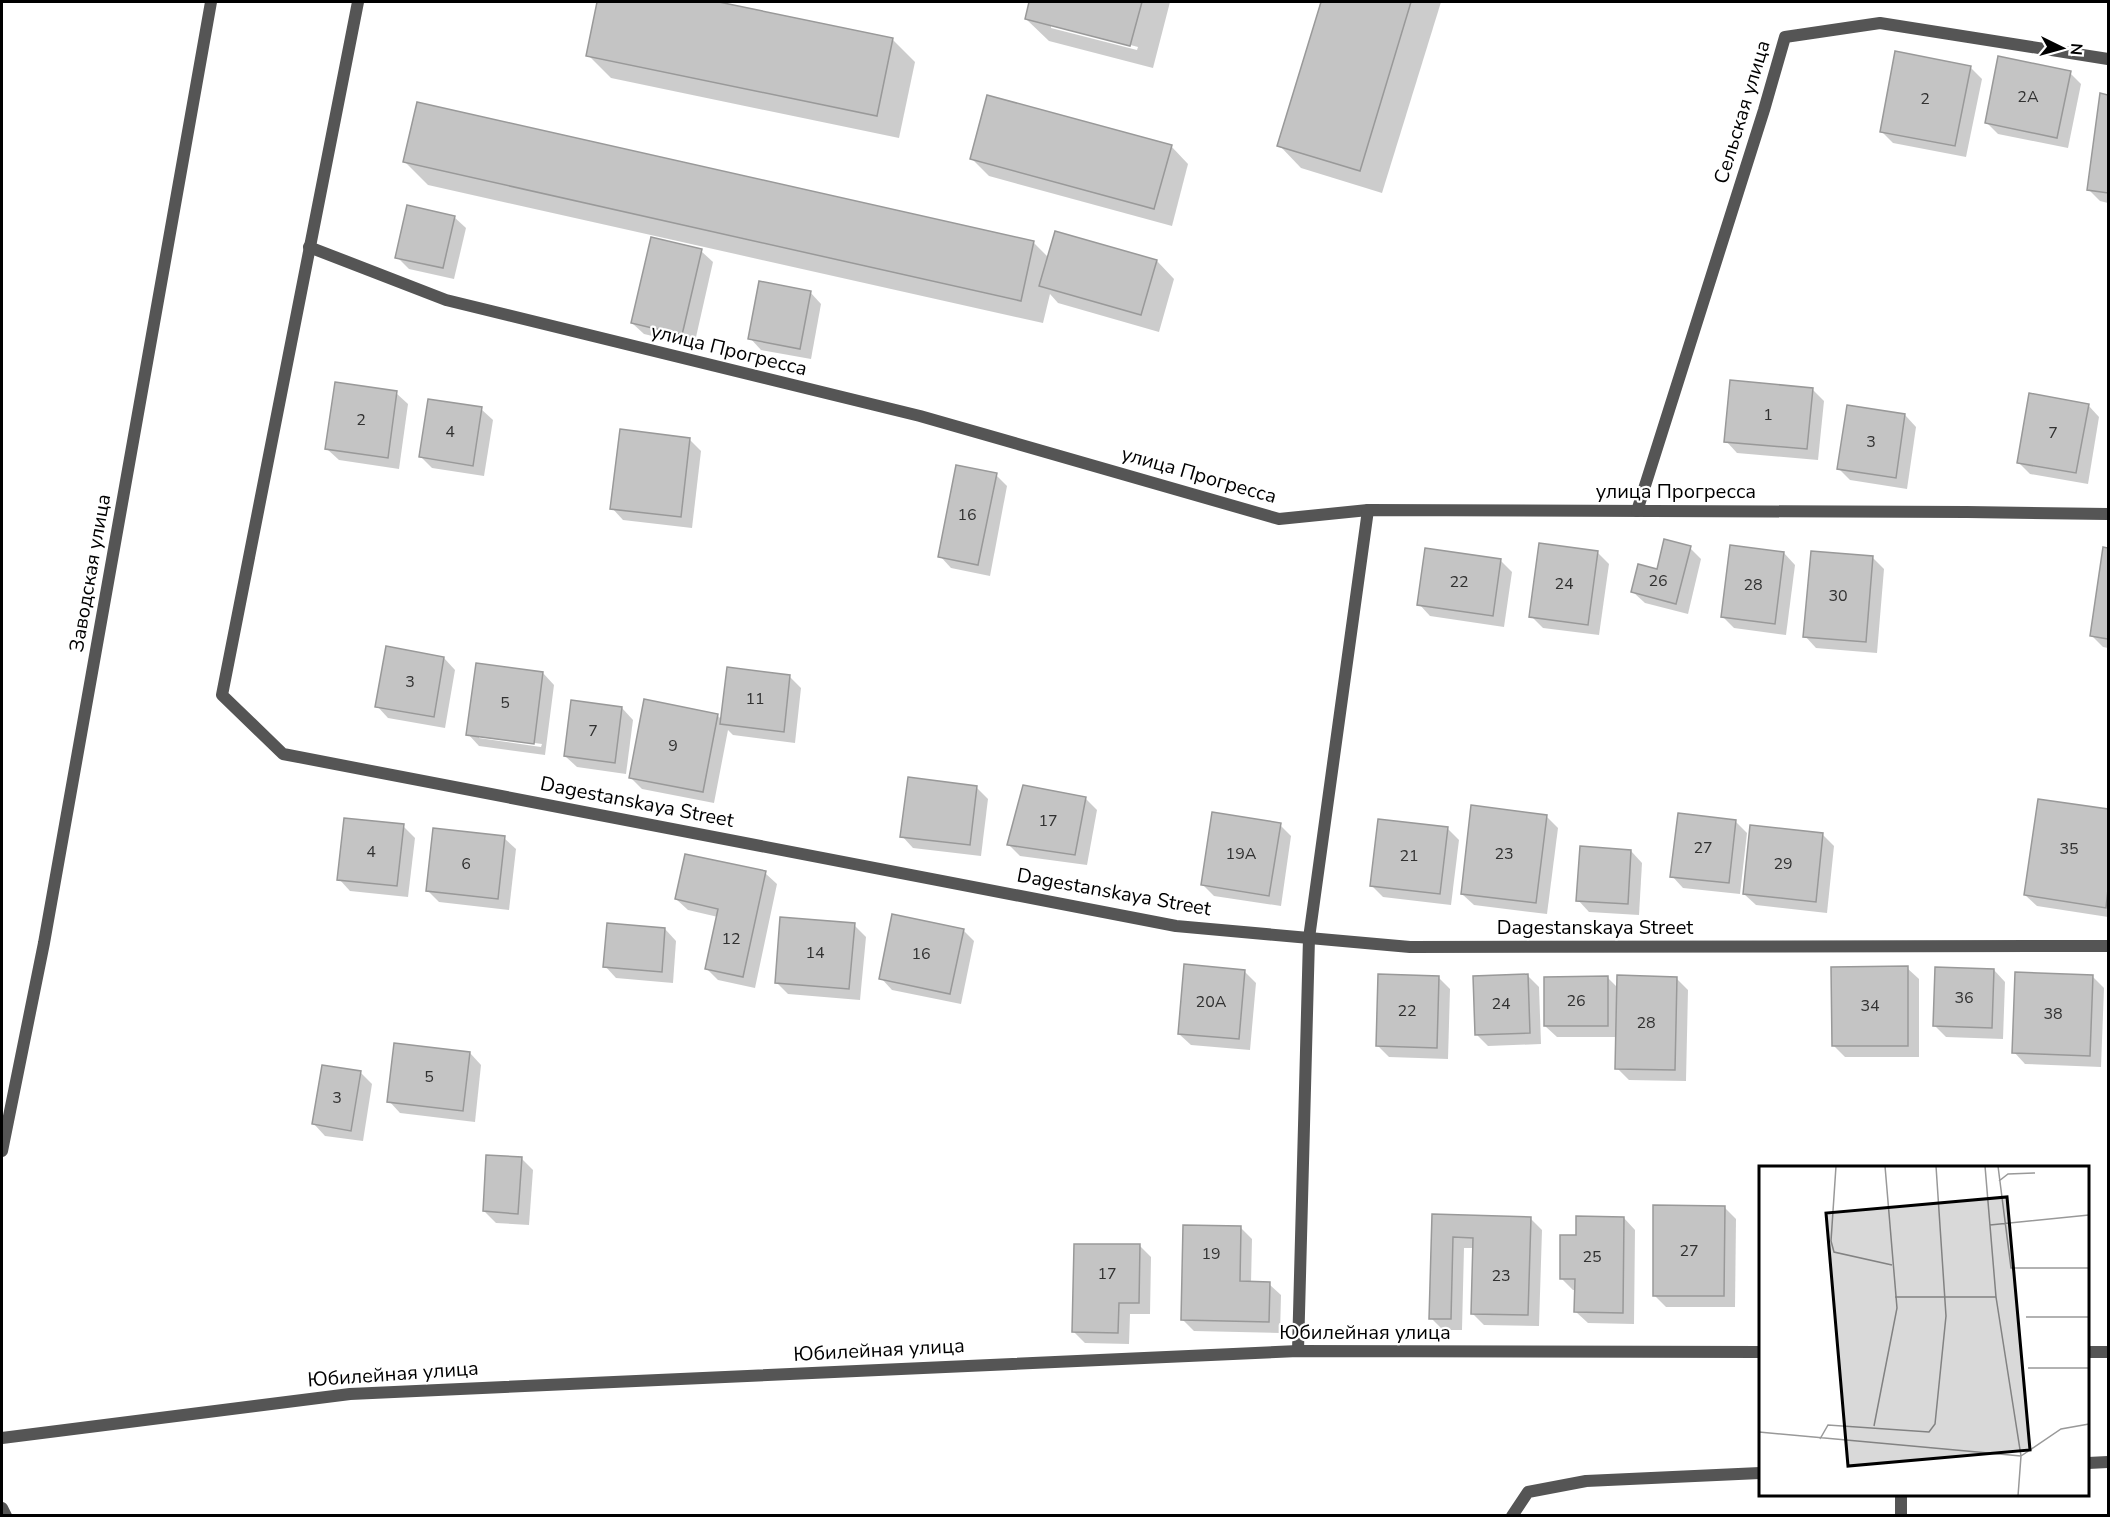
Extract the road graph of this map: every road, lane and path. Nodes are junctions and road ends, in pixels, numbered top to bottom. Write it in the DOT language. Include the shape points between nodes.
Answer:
graph roads {
  1 [pos="211,2"];
  2 [pos="357,2"];
  3 [pos="2109,59"];
  4 [pos="309,247"];
  5 [pos="1368,510"];
  6 [pos="1637,511"];
  7 [pos="2109,514"];
  8 [pos="1309,938"];
  9 [pos="2109,946"];
  10 [pos="2,1151"];
  11 [pos="1298,1351"];
  12 [pos="1759,1352"];
  13 [pos="2089,1352"];
  14 [pos="2109,1352"];
  15 [pos="2,1438"];
  16 [pos="2089,1462"];
  17 [pos="2109,1462"];
  18 [pos="1759,1473"];
  19 [pos="1901,1496"];
  20 [pos="2,1508"];
  21 [pos="6,1515"];
  22 [pos="1512,1515"];
  23 [pos="1901,1515"];
  1 -- 10 [label="street, Заводская улица" via="44,944"];
  2 -- 4 [label="street"];
  3 -- 6 [label="street, Сельская улица" via="1880,23 1785,37"];
  4 -- 5 [label="street, улица Прогресса" via="446,300 920,416 1278,519"];
  4 -- 8 [label="street, Dagestanskaya Street" via="222,695 283,754 1176,926"];
  5 -- 6 [label="street, улица Прогресса"];
  5 -- 8 [label="street"];
  6 -- 7 [label="street, улица Прогресса"];
  8 -- 9 [label="street, Dagestanskaya Street" via="1410,946"];
  8 -- 11 [label="street"];
  11 -- 12 [label="street, Юбилейная улица"];
  11 -- 15 [label="street, Юбилейная улица" via="350,1394"];
  13 -- 14 [label="street"];
  16 -- 17 [label="street"];
  18 -- 22 [label="street" via="1586,1481 1528,1492"];
  19 -- 23 [label="street"];
  20 -- 21 [label="street"];
}
